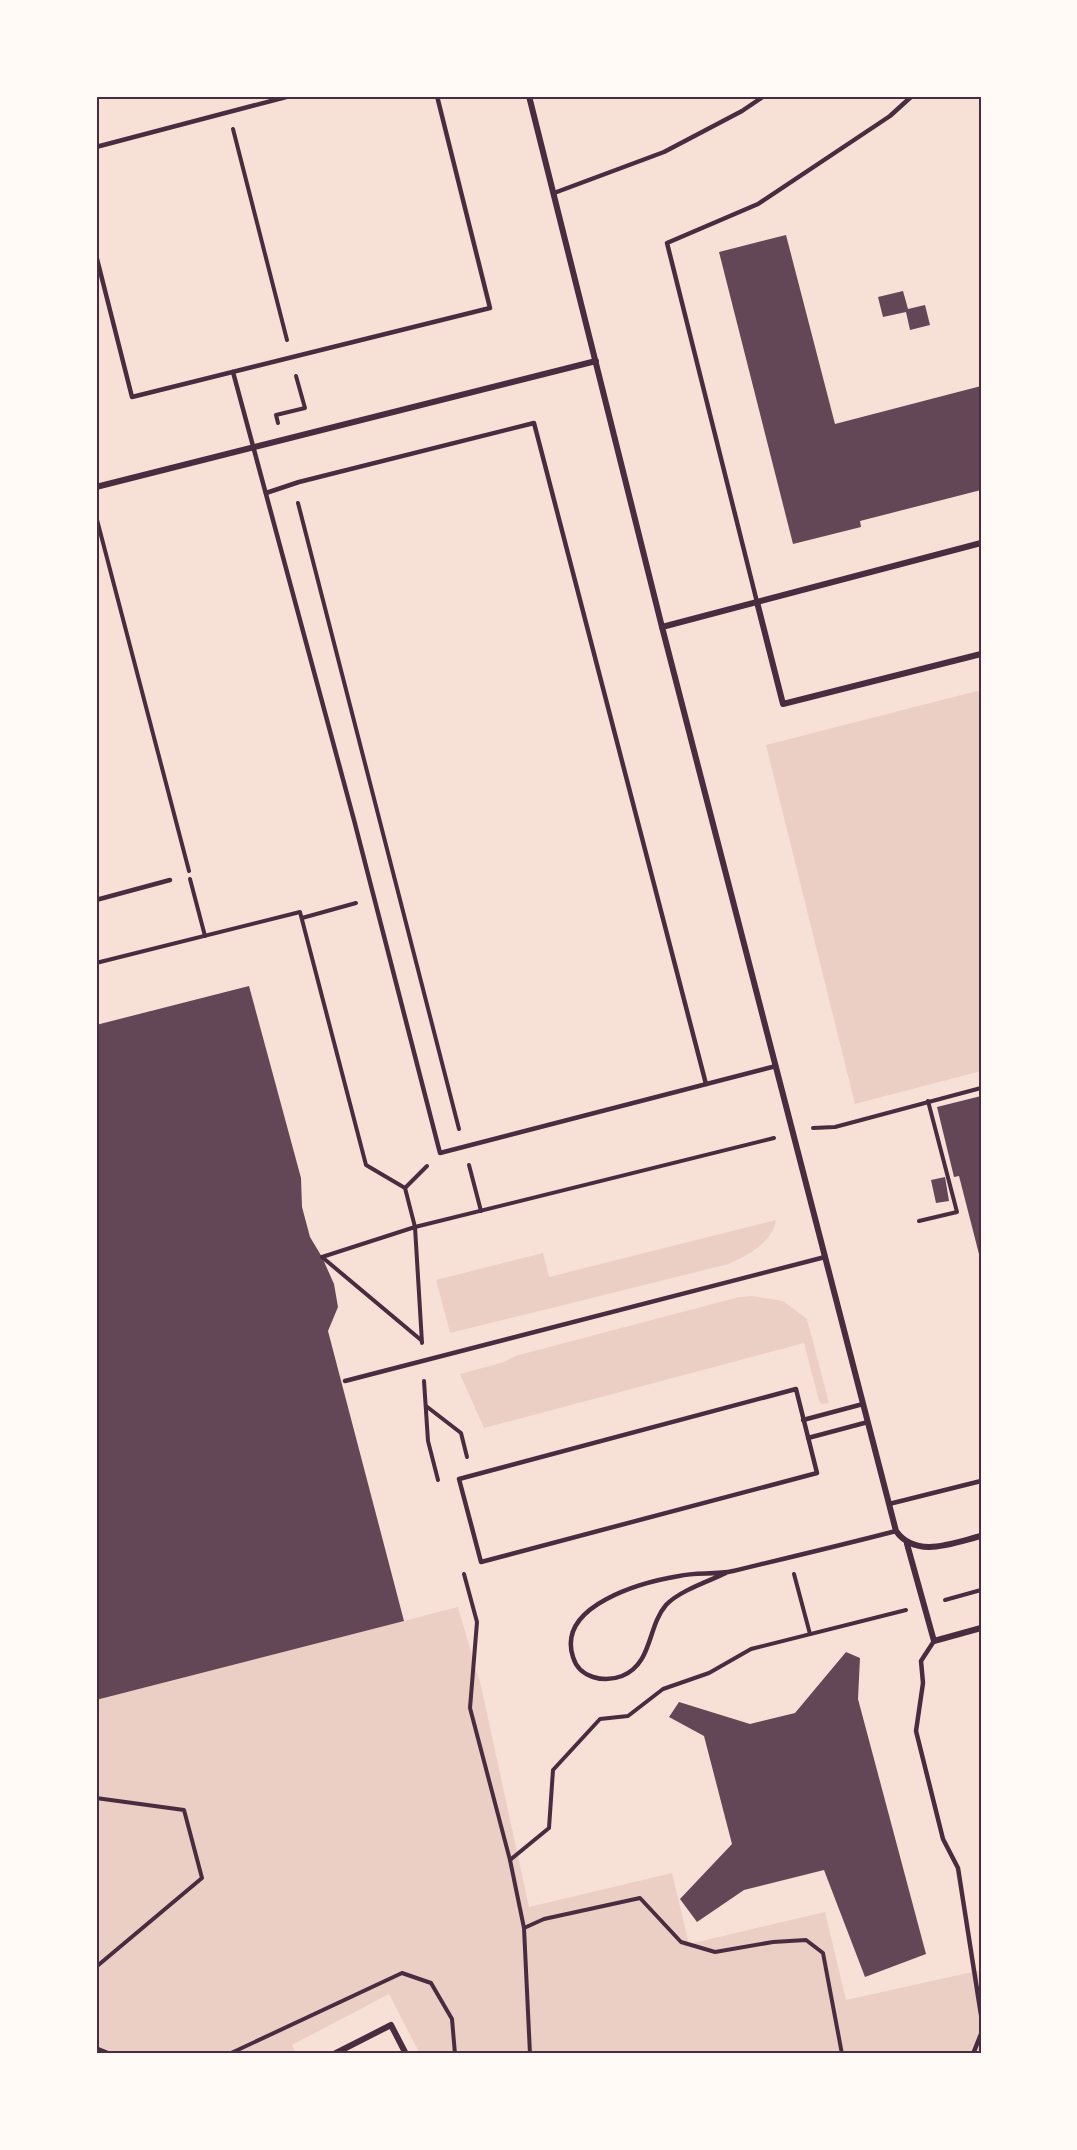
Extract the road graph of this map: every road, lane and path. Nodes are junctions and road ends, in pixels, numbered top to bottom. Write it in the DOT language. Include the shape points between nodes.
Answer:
graph roads {
  1 [pos="290,96"];
  2 [pos="437,96"];
  3 [pos="529,96"];
  4 [pos="764,96"];
  5 [pos="912,96"];
  6 [pos="228,112"];
  7 [pos="96,147"];
  8 [pos="554,193"];
  9 [pos="96,255"];
  10 [pos="291,358"];
  11 [pos="596,361"];
  12 [pos="233,372"];
  13 [pos="282,440"];
  14 [pos="253,447"];
  15 [pos="293,483"];
  16 [pos="96,487"];
  17 [pos="266,493"];
  18 [pos="96,516"];
  19 [pos="981,543"];
  20 [pos="757,602"];
  21 [pos="662,627"];
  22 [pos="981,654"];
  23 [pos="170,880"];
  24 [pos="374,899"];
  25 [pos="96,900"];
  26 [pos="302,918"];
  27 [pos="205,936"];
  28 [pos="96,963"];
  29 [pos="776,1066"];
  30 [pos="705,1084"];
  31 [pos="981,1088"];
  32 [pos="928,1101"];
  33 [pos="793,1133"];
  34 [pos="464,1147"];
  35 [pos="440,1153"];
  36 [pos="405,1188"];
  37 [pos="481,1211"];
  38 [pos="919,1221"];
  39 [pos="415,1227"];
  40 [pos="825,1257"];
  41 [pos="422,1340"];
  42 [pos="422,1351"];
  43 [pos="424,1373"];
  44 [pos="345,1381"];
  45 [pos="864,1404"];
  46 [pos="426,1406"];
  47 [pos="803,1420"];
  48 [pos="868,1422"];
  49 [pos="460,1433"];
  50 [pos="808,1438"];
  51 [pos="981,1481"];
  52 [pos="440,1486"];
  53 [pos="889,1504"];
  54 [pos="896,1531"];
  55 [pos="981,1536"];
  56 [pos="907,1544"];
  57 [pos="790,1558"];
  58 [pos="462,1566"];
  59 [pos="726,1573"];
  60 [pos="981,1590"];
  61 [pos="941,1591"];
  62 [pos="945,1600"];
  63 [pos="925,1606"];
  64 [pos="981,1629"];
  65 [pos="810,1635"];
  66 [pos="934,1641"];
  67 [pos="96,1798"];
  68 [pos="510,1860"];
  69 [pos="524,1928"];
  70 [pos="96,1967"];
  71 [pos="981,2015"];
  72 [pos="981,2034"];
  73 [pos="96,2048"];
  74 [pos="111,2054"];
  75 [pos="230,2054"];
  76 [pos="334,2054"];
  77 [pos="406,2054"];
  78 [pos="455,2054"];
  79 [pos="530,2054"];
  80 [pos="842,2054"];
  81 [pos="973,2054"];
  1 -- 6 [label="lane"];
  2 -- 10 [label="lane" via="490,308"];
  3 -- 8 [label="street"];
  4 -- 8 [label="lane" via="664,152"];
  5 -- 20 [label="lane" via="890,116 758,204 667,243"];
  6 -- 7 [label="lane"];
  6 -- 10 [label="path"];
  8 -- 11 [label="street"];
  9 -- 12 [label="lane" via="132,397"];
  10 -- 12 [label="lane"];
  10 -- 13 [label="path" via="305,408 276,415"];
  11 -- 13 [label="street"];
  11 -- 21 [label="street"];
  12 -- 14 [label="lane"];
  13 -- 14 [label="street"];
  14 -- 16 [label="street"];
  14 -- 17 [label="lane"];
  15 -- 17 [label="lane"];
  15 -- 30 [label="lane" via="534,423"];
  15 -- 34 [label="path"];
  17 -- 24 [label="lane"];
  18 -- 27 [label="path"];
  19 -- 20 [label="street"];
  20 -- 21 [label="street"];
  20 -- 22 [label="street" via="783,704"];
  21 -- 29 [label="street"];
  23 -- 25 [label="lane"];
  24 -- 26 [label="path"];
  24 -- 35 [label="lane"];
  26 -- 27 [label="path" via="300,912"];
  26 -- 36 [label="path" via="366,1165"];
  27 -- 28 [label="path"];
  29 -- 30 [label="lane"];
  29 -- 33 [label="street"];
  30 -- 34 [label="lane"];
  31 -- 32 [label="path"];
  32 -- 33 [label="path" via="834,1127"];
  32 -- 38 [label="path" via="957,1212"];
  33 -- 37 [label="path"];
  33 -- 40 [label="street"];
  34 -- 35 [label="lane"];
  34 -- 37 [label="path"];
  35 -- 36 [label="path"];
  36 -- 39 [label="path"];
  37 -- 39 [label="path"];
  39 -- 41 [label="path"];
  39 -- 41 [label="path" via="322,1257"];
  40 -- 44 [label="lane"];
  40 -- 45 [label="street"];
  41 -- 42 [label="path"];
  43 -- 46 [label="path"];
  45 -- 47 [label="lane"];
  45 -- 48 [label="street"];
  46 -- 49 [label="path"];
  46 -- 52 [label="path" via="428,1441"];
  47 -- 50 [label="lane"];
  47 -- 50 [label="lane" via="795,1389 459,1479 481,1562 817,1473"];
  48 -- 50 [label="lane"];
  48 -- 53 [label="street"];
  51 -- 53 [label="lane"];
  53 -- 54 [label="street"];
  54 -- 56 [label="street"];
  54 -- 57 [label="lane"];
  55 -- 56 [label="street" via="926,1548"];
  56 -- 63 [label="street"];
  57 -- 59 [label="lane"];
  57 -- 65 [label="path"];
  58 -- 68 [label="path" via="477,1622 470,1708"];
  59 -- 59 [label="lane" via="680,1575 624,1590 591,1608 573,1632 571,1649 577,1665 600,1679 626,1674 642,1660 660,1613 668,1603"];
  60 -- 62 [label="path"];
  61 -- 62 [label="path"];
  62 -- 63 [label="path"];
  63 -- 65 [label="path"];
  63 -- 66 [label="street"];
  64 -- 66 [label="street"];
  65 -- 68 [label="path" via="751,1649 709,1673 663,1689 628,1716 600,1719 553,1770 549,1828"];
  66 -- 71 [label="lane" via="921,1660 923,1683 916,1731 943,1839 958,1868"];
  67 -- 70 [label="path" via="184,1810 202,1878"];
  68 -- 69 [label="path"];
  69 -- 79 [label="path"];
  69 -- 80 [label="path" via="544,1919 640,1898 681,1942 715,1952 806,1940 823,1953"];
  72 -- 81 [label="lane"];
  73 -- 74 [label="path"];
  75 -- 78 [label="path" via="402,1973 431,1983 452,2019"];
  76 -- 77 [label="street" via="391,2025"];
}
